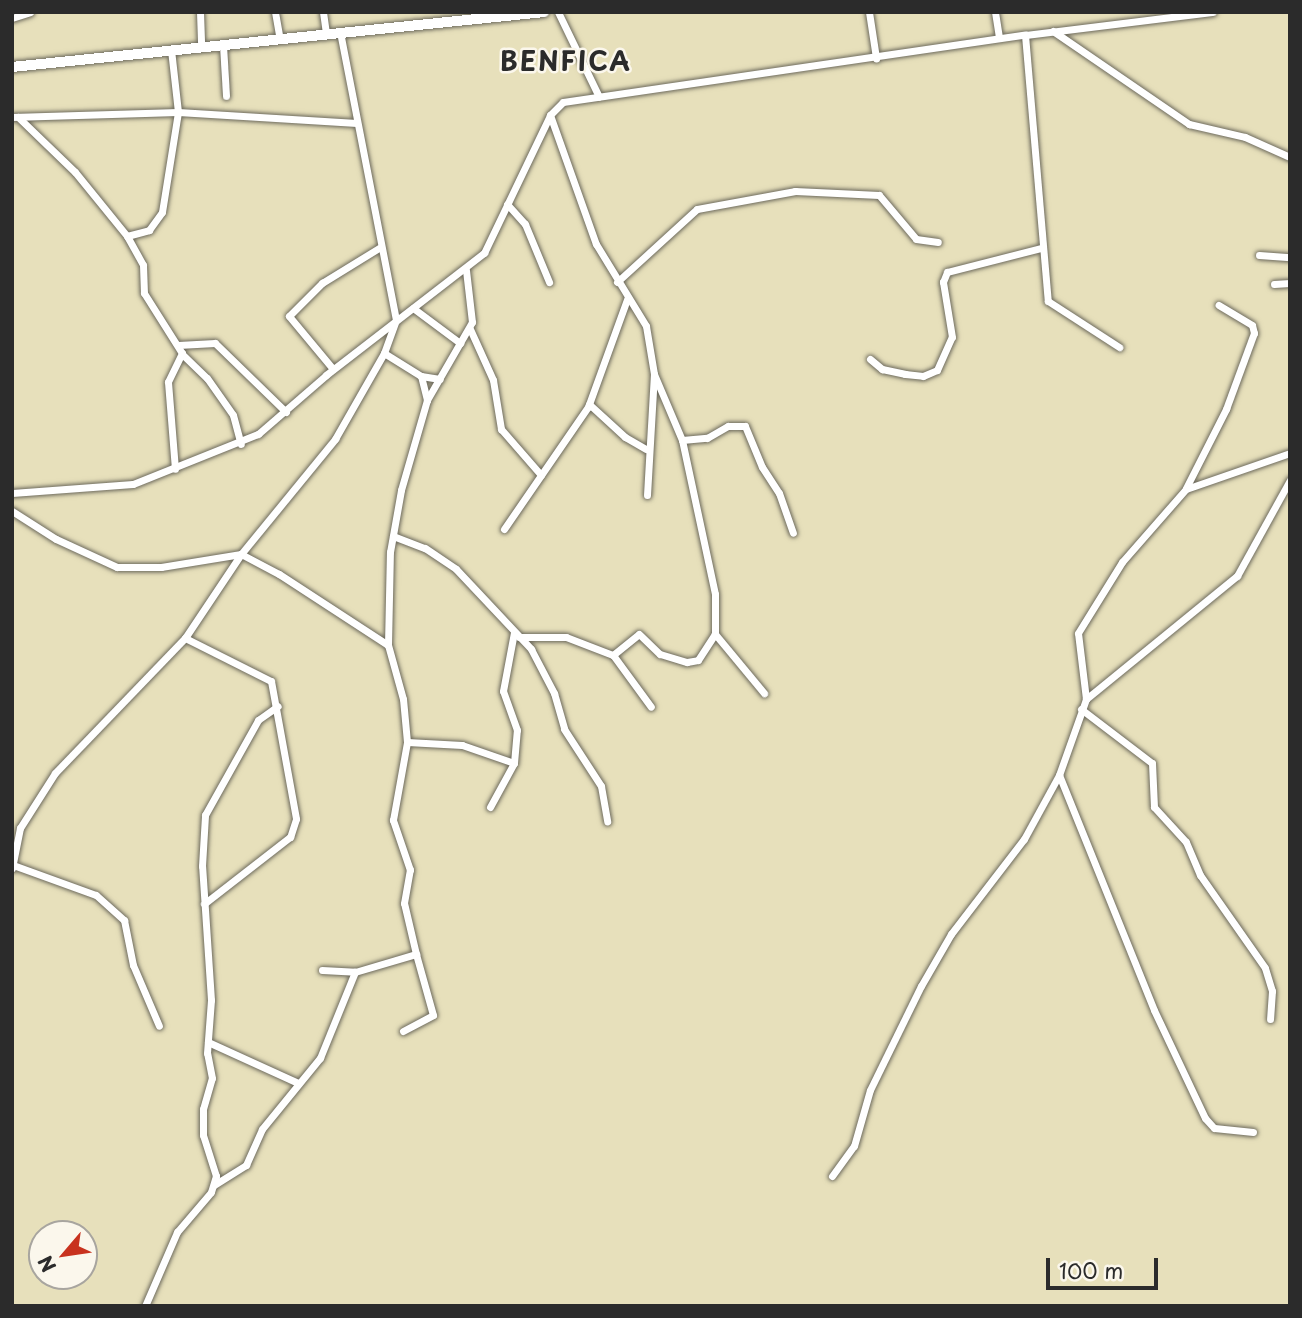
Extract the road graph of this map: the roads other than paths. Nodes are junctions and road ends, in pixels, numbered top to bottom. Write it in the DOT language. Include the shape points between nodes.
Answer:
graph roads {
  1 [pos="30,12"];
  2 [pos="200,12"];
  3 [pos="275,12"];
  4 [pos="323,12"];
  5 [pos="544,12"];
  6 [pos="558,12"];
  7 [pos="869,12"];
  8 [pos="995,12"];
  9 [pos="1213,12"];
  10 [pos="450,17"];
  11 [pos="12,18"];
  12 [pos="1053,31"];
  13 [pos="340,32"];
  14 [pos="326,33"];
  15 [pos="1025,35"];
  16 [pos="999,38"];
  17 [pos="280,39"];
  18 [pos="223,45"];
  19 [pos="201,47"];
  20 [pos="171,50"];
  21 [pos="876,58"];
  22 [pos="12,67"];
  23 [pos="226,96"];
  24 [pos="599,97"];
  25 [pos="178,112"];
  26 [pos="550,115"];
  27 [pos="15,117"];
  28 [pos="357,123"];
  29 [pos="1290,156"];
  30 [pos="508,204"];
  31 [pos="127,236"];
  32 [pos="938,242"];
  33 [pos="379,248"];
  34 [pos="1041,248"];
  35 [pos="1259,255"];
  36 [pos="1290,257"];
  37 [pos="466,270"];
  38 [pos="549,282"];
  39 [pos="617,282"];
  40 [pos="1290,283"];
  41 [pos="1274,284"];
  42 [pos="627,299"];
  43 [pos="1219,306"];
  44 [pos="413,308"];
  45 [pos="396,320"];
  46 [pos="470,329"];
  47 [pos="460,343"];
  48 [pos="178,345"];
  49 [pos="1119,347"];
  50 [pos="384,353"];
  51 [pos="183,355"];
  52 [pos="870,359"];
  53 [pos="333,369"];
  54 [pos="654,374"];
  55 [pos="421,376"];
  56 [pos="440,379"];
  57 [pos="428,400"];
  58 [pos="589,404"];
  59 [pos="286,412"];
  60 [pos="682,440"];
  61 [pos="241,444"];
  62 [pos="646,449"];
  63 [pos="1290,453"];
  64 [pos="175,469"];
  65 [pos="541,475"];
  66 [pos="1290,480"];
  67 [pos="1186,489"];
  68 [pos="12,494"];
  69 [pos="647,495"];
  70 [pos="12,511"];
  71 [pos="504,529"];
  72 [pos="793,533"];
  73 [pos="393,536"];
  74 [pos="241,554"];
  75 [pos="517,634"];
  76 [pos="715,634"];
  77 [pos="185,638"];
  78 [pos="388,645"];
  79 [pos="613,655"];
  80 [pos="764,693"];
  81 [pos="1086,699"];
  82 [pos="278,706"];
  83 [pos="651,707"];
  84 [pos="1081,709"];
  85 [pos="407,742"];
  86 [pos="514,763"];
  87 [pos="1059,775"];
  88 [pos="490,807"];
  89 [pos="607,821"];
  90 [pos="13,867"];
  91 [pos="204,904"];
  92 [pos="416,954"];
  93 [pos="322,970"];
  94 [pos="355,972"];
  95 [pos="1270,1019"];
  96 [pos="159,1026"];
  97 [pos="403,1031"];
  98 [pos="208,1042"];
  99 [pos="298,1083"];
  100 [pos="1253,1132"];
  101 [pos="832,1177"];
  102 [pos="214,1185"];
  103 [pos="145,1306"];
  1 -- 11 [label="street"];
  2 -- 19 [label="street"];
  3 -- 17 [label="street"];
  4 -- 14 [label="street"];
  5 -- 10 [label="main road"];
  6 -- 24 [label="street"];
  7 -- 21 [label="street"];
  8 -- 16 [label="street"];
  9 -- 12 [label="street"];
  10 -- 13 [label="main road"];
  12 -- 15 [label="street"];
  12 -- 29 [label="street" via="1189,124 1245,137"];
  13 -- 14 [label="main road"];
  13 -- 28 [label="street"];
  14 -- 17 [label="main road"];
  15 -- 16 [label="street"];
  15 -- 34 [label="street"];
  16 -- 21 [label="street"];
  17 -- 18 [label="main road"];
  18 -- 19 [label="main road"];
  18 -- 23 [label="street"];
  19 -- 20 [label="main road"];
  20 -- 22 [label="main road"];
  20 -- 25 [label="street"];
  21 -- 24 [label="street"];
  24 -- 26 [label="street" via="563,102"];
  25 -- 27 [label="street"];
  25 -- 28 [label="street"];
  25 -- 31 [label="street" via="162,212 149,230"];
  26 -- 30 [label="street"];
  26 -- 39 [label="street" via="574,192"];
  27 -- 31 [label="street" via="75,172"];
  28 -- 33 [label="street"];
  30 -- 37 [label="street" via="484,253"];
  30 -- 38 [label="street" via="525,224"];
  31 -- 48 [label="street" via="143,265 144,293"];
  32 -- 39 [label="street" via="916,239 879,195 795,191 697,209"];
  33 -- 45 [label="street"];
  33 -- 53 [label="street" via="322,283 289,316"];
  34 -- 49 [label="street" via="1048,301 1098,329"];
  34 -- 52 [label="street" via="947,272 943,282 952,337 937,370 923,376 905,374 882,369"];
  35 -- 36 [label="street"];
  37 -- 44 [label="street"];
  37 -- 46 [label="street"];
  39 -- 42 [label="street"];
  40 -- 41 [label="street"];
  42 -- 54 [label="street" via="646,326"];
  42 -- 58 [label="street"];
  43 -- 67 [label="street" via="1246,320 1254,333 1226,409"];
  44 -- 45 [label="street"];
  44 -- 47 [label="street"];
  45 -- 50 [label="street"];
  45 -- 53 [label="street"];
  46 -- 47 [label="street"];
  46 -- 65 [label="street" via="493,380 501,429"];
  47 -- 56 [label="street"];
  48 -- 51 [label="street"];
  48 -- 59 [label="street" via="215,343"];
  50 -- 55 [label="street"];
  50 -- 74 [label="street" via="335,439"];
  51 -- 61 [label="street" via="207,378 233,415"];
  51 -- 64 [label="street" via="168,382"];
  53 -- 59 [label="street"];
  54 -- 60 [label="street"];
  54 -- 62 [label="street"];
  55 -- 56 [label="street"];
  55 -- 57 [label="street"];
  56 -- 57 [label="street"];
  57 -- 73 [label="street" via="401,490"];
  58 -- 62 [label="street" via="625,437"];
  58 -- 65 [label="street"];
  59 -- 61 [label="street"];
  60 -- 72 [label="street" via="707,438 728,426 745,426 758,460 779,493"];
  60 -- 76 [label="street" via="715,594"];
  61 -- 64 [label="street"];
  62 -- 69 [label="street"];
  63 -- 67 [label="street"];
  64 -- 68 [label="street" via="133,484"];
  65 -- 71 [label="street"];
  66 -- 81 [label="street" via="1232,581"];
  67 -- 81 [label="street" via="1122,562 1078,633"];
  70 -- 74 [label="street" via="45,533 117,567 161,567"];
  73 -- 75 [label="street" via="425,548 456,569"];
  73 -- 78 [label="street"];
  74 -- 77 [label="street"];
  74 -- 78 [label="street"];
  75 -- 79 [label="street" via="566,637"];
  75 -- 86 [label="street" via="503,691 517,730"];
  75 -- 89 [label="street" via="539,661 564,729 601,786"];
  76 -- 79 [label="street" via="698,660 687,662 660,653 639,634"];
  76 -- 80 [label="street"];
  77 -- 82 [label="street" via="264,676 274,687"];
  77 -- 90 [label="street" via="55,773 20,828"];
  78 -- 85 [label="street" via="403,699"];
  79 -- 83 [label="street"];
  81 -- 84 [label="street"];
  82 -- 91 [label="street" via="258,720 208,808 203,829"];
  82 -- 91 [label="street" via="296,819 293,831"];
  84 -- 87 [label="street"];
  84 -- 95 [label="street" via="1152,762 1154,807 1186,842 1200,875 1265,968 1272,991"];
  85 -- 86 [label="street" via="462,745"];
  85 -- 92 [label="street" via="393,820 410,870 404,904"];
  86 -- 88 [label="street"];
  87 -- 100 [label="street" via="1154,1010 1205,1118 1214,1128"];
  87 -- 101 [label="street" via="1024,839 951,934 921,986 870,1090 854,1146"];
  90 -- 96 [label="street" via="96,895 124,919 133,965"];
  91 -- 98 [label="street" via="211,1000"];
  92 -- 94 [label="street"];
  92 -- 97 [label="street" via="433,1015"];
  93 -- 94 [label="street"];
  94 -- 99 [label="street" via="328,1045"];
  98 -- 99 [label="street"];
  98 -- 102 [label="street" via="212,1078 203,1109 203,1135"];
  99 -- 102 [label="street" via="259,1133 246,1165"];
  102 -- 103 [label="street" via="177,1232"];
}
